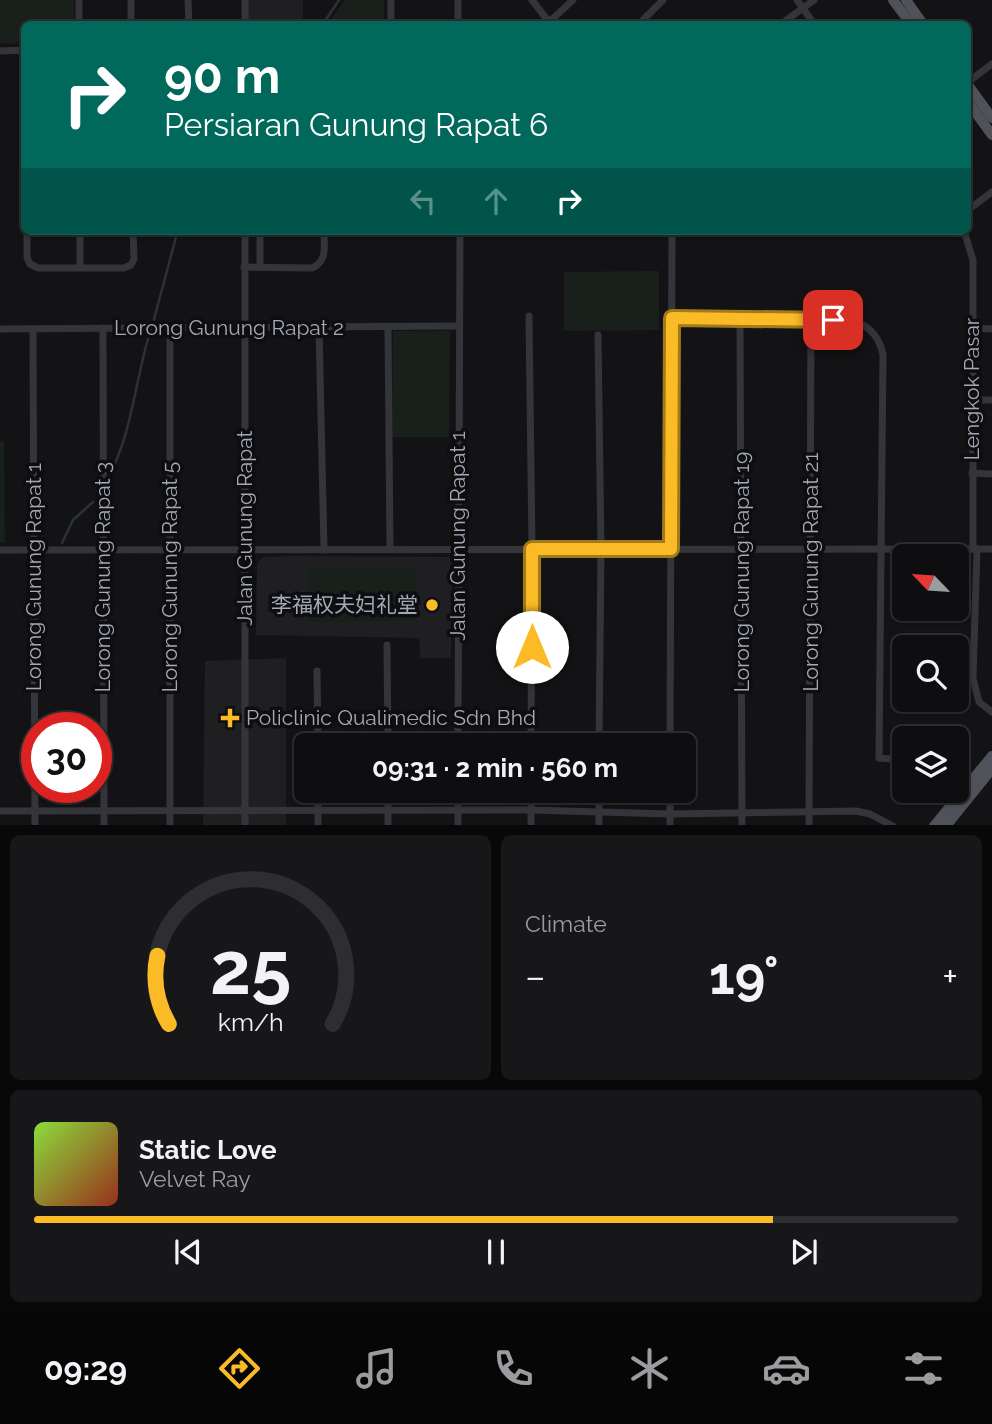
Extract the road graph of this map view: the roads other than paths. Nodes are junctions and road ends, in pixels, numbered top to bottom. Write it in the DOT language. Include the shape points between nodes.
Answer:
graph roads {
  1 [pos="79,0"];
  2 [pos="131,0"];
  3 [pos="188,0"];
  4 [pos="245,0"];
  5 [pos="391,0"];
  6 [pos="458,0"];
  7 [pos="532,0"];
  8 [pos="573,0"];
  9 [pos="663,0"];
  10 [pos="797,0"];
  11 [pos="814,0"];
  12 [pos="893,0"];
  13 [pos="906,3"];
  14 [pos="803,9"];
  15 [pos="79,21"];
  16 [pos="131,21"];
  17 [pos="189,21"];
  18 [pos="245,21"];
  19 [pos="391,21"];
  20 [pos="458,21"];
  21 [pos="547,21"];
  22 [pos="550,21"];
  23 [pos="642,21"];
  24 [pos="785,21"];
  25 [pos="812,21"];
  26 [pos="910,21"];
  27 [pos="921,21"];
  28 [pos="21,50"];
  29 [pos="0,51"];
  30 [pos="992,64"];
  31 [pos="971,81"];
  32 [pos="971,87"];
  33 [pos="971,106"];
  34 [pos="992,118"];
  35 [pos="992,135"];
  36 [pos="992,192"];
  37 [pos="971,208"];
  38 [pos="27,235"];
  39 [pos="80,235"];
  40 [pos="133,235"];
  41 [pos="244,235"];
  42 [pos="260,235"];
  43 [pos="324,235"];
  44 [pos="460,235"];
  45 [pos="672,235"];
  46 [pos="965,235"];
  47 [pos="80,267"];
  48 [pos="244,267"];
  49 [pos="260,267"];
  50 [pos="529,316"];
  51 [pos="672,318"];
  52 [pos="740,318"];
  53 [pos="811,318"];
  54 [pos="458,326"];
  55 [pos="319,327"];
  56 [pos="388,327"];
  57 [pos="103,328"];
  58 [pos="170,328"];
  59 [pos="244,328"];
  60 [pos="973,328"];
  61 [pos="992,328"];
  62 [pos="0,329"];
  63 [pos="33,329"];
  64 [pos="598,335"];
  65 [pos="972,400"];
  66 [pos="992,400"];
  67 [pos="972,473"];
  68 [pos="992,474"];
  69 [pos="170,548"];
  70 [pos="811,548"];
  71 [pos="103,549"];
  72 [pos="245,549"];
  73 [pos="390,549"];
  74 [pos="532,549"];
  75 [pos="601,549"];
  76 [pos="671,549"];
  77 [pos="975,549"];
  78 [pos="992,549"];
  79 [pos="0,550"];
  80 [pos="34,550"];
  81 [pos="324,550"];
  82 [pos="458,550"];
  83 [pos="742,550"];
  84 [pos="883,551"];
  85 [pos="387,645"];
  86 [pos="317,671"];
  87 [pos="992,712"];
  88 [pos="318,733"];
  89 [pos="388,733"];
  90 [pos="458,733"];
  91 [pos="531,733"];
  92 [pos="599,733"];
  93 [pos="670,733"];
  94 [pos="992,756"];
  95 [pos="892,759"];
  96 [pos="992,769"];
  97 [pos="318,803"];
  98 [pos="388,803"];
  99 [pos="458,803"];
  100 [pos="531,803"];
  101 [pos="599,803"];
  102 [pos="670,803"];
  103 [pos="318,810"];
  104 [pos="531,810"];
  105 [pos="0,811"];
  106 [pos="35,811"];
  107 [pos="104,811"];
  108 [pos="170,811"];
  109 [pos="388,811"];
  110 [pos="599,811"];
  111 [pos="244,812"];
  112 [pos="458,812"];
  113 [pos="742,813"];
  114 [pos="809,813"];
  115 [pos="670,814"];
  116 [pos="35,825"];
  117 [pos="104,825"];
  118 [pos="170,825"];
  119 [pos="245,825"];
  120 [pos="318,825"];
  121 [pos="388,825"];
  122 [pos="458,825"];
  123 [pos="531,825"];
  124 [pos="599,825"];
  125 [pos="670,825"];
  126 [pos="742,825"];
  127 [pos="809,825"];
  128 [pos="893,825"];
  129 [pos="936,825"];
  130 [pos="946,825"];
  1 -- 15 [label="street"];
  2 -- 16 [label="street"];
  3 -- 17 [label="street"];
  4 -- 18 [label="street"];
  5 -- 19 [label="street"];
  6 -- 20 [label="street"];
  7 -- 21 [label="street"];
  8 -- 22 [label="street"];
  9 -- 23 [label="street"];
  10 -- 14 [label="street"];
  11 -- 14 [label="street"];
  12 -- 13 [label="main road"];
  13 -- 26 [label="main road"];
  13 -- 27 [label="main road"];
  14 -- 24 [label="street"];
  14 -- 25 [label="street"];
  28 -- 29 [label="street"];
  30 -- 31 [label="street"];
  32 -- 34 [label="main road"];
  33 -- 35 [label="main road"];
  36 -- 37 [label="street"];
  38 -- 47 [label="street" via="30,264 37,268"];
  39 -- 47 [label="street"];
  40 -- 47 [label="street" via="131,265"];
  41 -- 48 [label="street, Jalan Gunung Rapat"];
  42 -- 49 [label="street"];
  43 -- 49 [label="street" via="324,258 317,266"];
  44 -- 54 [label="street, Jalan Gunung Rapat 1"];
  45 -- 51 [label="street"];
  46 -- 60 [label="street, Lengkok Pasar" via="973,260"];
  48 -- 49 [label="street"];
  48 -- 59 [label="street, Jalan Gunung Rapat"];
  50 -- 74 [label="street"];
  51 -- 52 [label="street"];
  51 -- 76 [label="street"];
  52 -- 53 [label="street"];
  52 -- 83 [label="street, Lorong Gunung Rapat 19"];
  53 -- 70 [label="street, Lorong Gunung Rapat 21"];
  53 -- 84 [label="street" via="866,325 881,345"];
  54 -- 56 [label="street, Lorong Gunung Rapat 2"];
  54 -- 82 [label="street, Jalan Gunung Rapat 1"];
  55 -- 56 [label="street, Lorong Gunung Rapat 2"];
  55 -- 59 [label="street, Lorong Gunung Rapat 2"];
  55 -- 81 [label="street"];
  56 -- 73 [label="street"];
  57 -- 58 [label="street, Lorong Gunung Rapat 2"];
  57 -- 63 [label="street, Lorong Gunung Rapat 2"];
  57 -- 71 [label="street, Lorong Gunung Rapat 3"];
  58 -- 59 [label="street, Lorong Gunung Rapat 2"];
  58 -- 69 [label="street, Lorong Gunung Rapat 5"];
  59 -- 72 [label="street, Jalan Gunung Rapat"];
  60 -- 61 [label="street"];
  60 -- 65 [label="street, Lengkok Pasar"];
  62 -- 63 [label="street, Lorong Gunung Rapat 2"];
  63 -- 80 [label="street, Lorong Gunung Rapat 1"];
  64 -- 75 [label="street"];
  65 -- 66 [label="street"];
  65 -- 67 [label="street, Lengkok Pasar"];
  67 -- 68 [label="street"];
  67 -- 77 [label="street, Lengkok Pasar"];
  69 -- 71 [label="street"];
  69 -- 72 [label="street"];
  69 -- 108 [label="street, Lorong Gunung Rapat 5"];
  70 -- 83 [label="street"];
  70 -- 84 [label="street"];
  70 -- 114 [label="street, Lorong Gunung Rapat 21"];
  71 -- 80 [label="street"];
  71 -- 107 [label="street, Lorong Gunung Rapat 3"];
  72 -- 81 [label="street"];
  72 -- 111 [label="street, Jalan Gunung Rapat"];
  73 -- 81 [label="street"];
  73 -- 82 [label="street"];
  74 -- 75 [label="street"];
  74 -- 82 [label="street"];
  74 -- 91 [label="street"];
  75 -- 76 [label="street"];
  75 -- 92 [label="street"];
  76 -- 83 [label="street"];
  76 -- 93 [label="street"];
  77 -- 78 [label="street"];
  77 -- 84 [label="street"];
  77 -- 87 [label="street, Lengkok Pasar" via="973,678 979,702"];
  79 -- 80 [label="street"];
  80 -- 106 [label="street, Lorong Gunung Rapat 1"];
  82 -- 90 [label="street, Jalan Gunung Rapat 1"];
  83 -- 113 [label="street, Lorong Gunung Rapat 19"];
  84 -- 95 [label="street" via="879,758"];
  85 -- 89 [label="street"];
  86 -- 88 [label="street"];
  94 -- 129 [label="main road"];
  96 -- 130 [label="main road"];
  97 -- 103 [label="street"];
  98 -- 109 [label="street"];
  99 -- 112 [label="street"];
  100 -- 104 [label="street"];
  101 -- 110 [label="street"];
  102 -- 115 [label="street"];
  103 -- 109 [label="street"];
  103 -- 111 [label="street"];
  103 -- 120 [label="street"];
  104 -- 110 [label="street"];
  104 -- 112 [label="street"];
  104 -- 123 [label="street"];
  105 -- 106 [label="street"];
  106 -- 107 [label="street"];
  106 -- 116 [label="street, Lorong Gunung Rapat 1"];
  107 -- 108 [label="street"];
  107 -- 117 [label="street, Lorong Gunung Rapat 3"];
  108 -- 111 [label="street"];
  108 -- 118 [label="street, Lorong Gunung Rapat 5"];
  109 -- 112 [label="street"];
  109 -- 121 [label="street"];
  110 -- 115 [label="street"];
  110 -- 124 [label="street"];
  111 -- 119 [label="street, Jalan Gunung Rapat"];
  112 -- 122 [label="street"];
  113 -- 114 [label="street"];
  113 -- 115 [label="street"];
  113 -- 126 [label="street, Lorong Gunung Rapat 19"];
  114 -- 127 [label="street, Lorong Gunung Rapat 21"];
  114 -- 128 [label="street" via="856,811"];
  115 -- 125 [label="street"];
}
